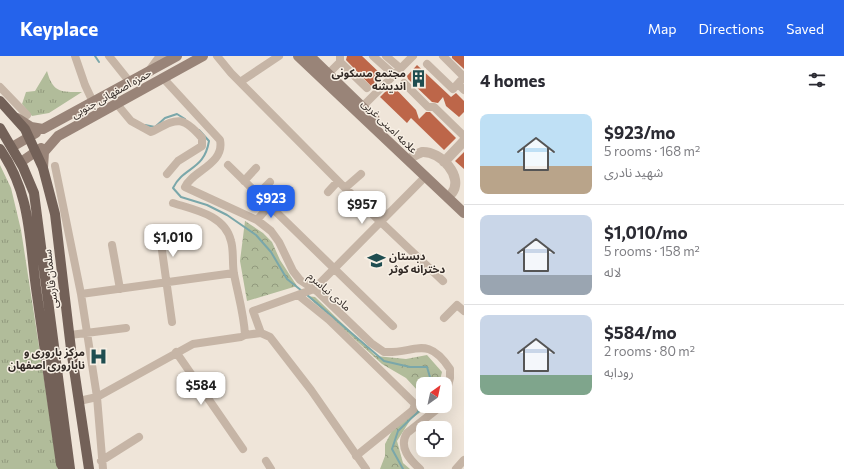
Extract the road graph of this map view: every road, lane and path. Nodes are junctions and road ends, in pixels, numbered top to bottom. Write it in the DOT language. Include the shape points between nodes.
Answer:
graph roads {
  1 [pos="75,56"];
  2 [pos="109,56"];
  3 [pos="160,56"];
  4 [pos="177,56"];
  5 [pos="203,56"];
  6 [pos="217,56"];
  7 [pos="226,56"];
  8 [pos="279,56"];
  9 [pos="298,56"];
  10 [pos="310,56"];
  11 [pos="373,56"];
  12 [pos="386,56"];
  13 [pos="413,56"];
  14 [pos="443,56"];
  15 [pos="340,59"];
  16 [pos="427,64"];
  17 [pos="225,66"];
  18 [pos="400,68"];
  19 [pos="150,71"];
  20 [pos="328,74"];
  21 [pos="393,74"];
  22 [pos="464,77"];
  23 [pos="163,78"];
  24 [pos="129,81"];
  25 [pos="240,82"];
  26 [pos="404,83"];
  27 [pos="0,87"];
  28 [pos="461,87"];
  29 [pos="367,88"];
  30 [pos="0,101"];
  31 [pos="93,102"];
  32 [pos="116,103"];
  33 [pos="362,107"];
  34 [pos="12,114"];
  35 [pos="27,115"];
  36 [pos="0,128"];
  37 [pos="43,129"];
  38 [pos="464,136"];
  39 [pos="29,137"];
  40 [pos="53,140"];
  41 [pos="464,141"];
  42 [pos="12,147"];
  43 [pos="0,149"];
  44 [pos="36,152"];
  45 [pos="413,156"];
  46 [pos="20,162"];
  47 [pos="444,162"];
  48 [pos="228,165"];
  49 [pos="55,166"];
  50 [pos="43,168"];
  51 [pos="256,168"];
  52 [pos="167,174"];
  53 [pos="361,174"];
  54 [pos="426,176"];
  55 [pos="244,181"];
  56 [pos="338,181"];
  57 [pos="270,182"];
  58 [pos="345,188"];
  59 [pos="328,192"];
  60 [pos="452,193"];
  61 [pos="258,194"];
  62 [pos="173,203"];
  63 [pos="270,205"];
  64 [pos="464,205"];
  65 [pos="464,213"];
  66 [pos="256,220"];
  67 [pos="379,221"];
  68 [pos="160,236"];
  69 [pos="112,245"];
  70 [pos="333,269"];
  71 [pos="234,274"];
  72 [pos="443,280"];
  73 [pos="167,282"];
  74 [pos="120,289"];
  75 [pos="314,289"];
  76 [pos="81,294"];
  77 [pos="298,294"];
  78 [pos="464,311"];
  79 [pos="444,318"];
  80 [pos="172,322"];
  81 [pos="393,326"];
  82 [pos="126,328"];
  83 [pos="87,333"];
  84 [pos="261,333"];
  85 [pos="70,335"];
  86 [pos="246,335"];
  87 [pos="176,352"];
  88 [pos="450,377"];
  89 [pos="97,397"];
  90 [pos="78,401"];
  91 [pos="432,413"];
  92 [pos="139,437"];
  93 [pos="243,448"];
  94 [pos="356,456"];
  95 [pos="464,460"];
  96 [pos="266,461"];
  97 [pos="102,465"];
  98 [pos="64,469"];
  99 [pos="70,469"];
  100 [pos="89,469"];
  101 [pos="271,469"];
  102 [pos="365,469"];
  103 [pos="420,469"];
  104 [pos="456,469"];
  1 -- 31 [label="street"];
  2 -- 24 [label="street"];
  3 -- 19 [label="street"];
  4 -- 19 [label="main road, حمزه اصفهانی جنوبی"];
  5 -- 23 [label="main road, حمزه اصفهانی جنوبی"];
  6 -- 17 [label="street"];
  7 -- 17 [label="street"];
  8 -- 25 [label="street"];
  9 -- 54 [label="main road, علامه امینی غربی"];
  10 -- 20 [label="main road, علامه امینی غربی"];
  11 -- 21 [label="street"];
  12 -- 18 [label="street"];
  13 -- 18 [label="street"];
  14 -- 22 [label="street"];
  15 -- 20 [label="street"];
  15 -- 29 [label="street"];
  16 -- 28 [label="street" via="453,89"];
  17 -- 25 [label="street"];
  18 -- 21 [label="street"];
  19 -- 24 [label="main road, حمزه اصفهانی جنوبی"];
  20 -- 33 [label="main road, علامه امینی غربی"];
  21 -- 33 [label="street"];
  22 -- 28 [label="street"];
  23 -- 32 [label="main road, حمزه اصفهانی جنوبی"];
  23 -- 66 [label="street, مادی نیاسرم" via="220,140 216,157 190,179 185,188"];
  24 -- 31 [label="main road, حمزه اصفهانی جنوبی"];
  25 -- 56 [label="street"];
  26 -- 38 [label="street" via="428,107 434,107"];
  27 -- 35 [label="street"];
  30 -- 34 [label="main road, سلمان فارسی"];
  31 -- 37 [label="main road, حمزه اصفهانی جنوبی"];
  32 -- 40 [label="main road, حمزه اصفهانی جنوبی"];
  32 -- 52 [label="street" via="131,121 151,132 174,120 184,121 202,138 202,146 178,161"];
  33 -- 45 [label="main road, علامه امینی غربی"];
  34 -- 37 [label="main road" via="31,127"];
  34 -- 39 [label="main road, سلمان فارسی"];
  36 -- 42 [label="main road, سلمان فارسی"];
  37 -- 39 [label="main road, حمزه اصفهانی جنوبی"];
  37 -- 40 [label="main road" via="42,139 47,142"];
  39 -- 42 [label="main road, حمزه اصفهانی جنوبی"];
  39 -- 44 [label="main road, سلمان فارسی"];
  40 -- 44 [label="main road, حمزه اصفهانی جنوبی"];
  40 -- 50 [label="main road, حمزه اصفهانی جنوبی" via="44,152"];
  41 -- 47 [label="street"];
  42 -- 46 [label="main road, سلمان فارسی"];
  43 -- 98 [label="main road" via="12,167 27,209 45,353 61,464"];
  44 -- 46 [label="main road, حمزه اصفهانی جنوبی"];
  44 -- 50 [label="main road, سلمان فارسی"];
  45 -- 47 [label="street" via="423,152"];
  45 -- 60 [label="main road, علامه امینی غربی"];
  46 -- 99 [label="main road, سلمان فارسی" via="34,193 38,216"];
  47 -- 60 [label="street" via="456,178 457,184"];
  48 -- 55 [label="street"];
  49 -- 76 [label="street"];
  50 -- 85 [label="main road, سلمان فارسی" via="55,214"];
  51 -- 55 [label="street"];
  53 -- 58 [label="street"];
  54 -- 65 [label="main road, علامه امینی غربی"];
  54 -- 67 [label="street"];
  55 -- 61 [label="street"];
  56 -- 58 [label="street"];
  56 -- 59 [label="street"];
  57 -- 61 [label="street"];
  58 -- 67 [label="street"];
  60 -- 64 [label="main road, علامه امینی غربی"];
  61 -- 63 [label="street"];
  62 -- 71 [label="street" via="203,212 223,224 232,242"];
  63 -- 66 [label="street"];
  63 -- 70 [label="street"];
  66 -- 75 [label="street, مادی نیاسرم" via="271,231 300,280"];
  67 -- 70 [label="street"];
  67 -- 72 [label="street"];
  68 -- 73 [label="street"];
  69 -- 74 [label="street"];
  70 -- 75 [label="street"];
  70 -- 81 [label="street"];
  71 -- 73 [label="street"];
  71 -- 86 [label="street" via="244,314"];
  73 -- 74 [label="street"];
  73 -- 80 [label="street"];
  74 -- 76 [label="street"];
  75 -- 77 [label="street"];
  75 -- 88 [label="street, مادی نیاسرم" via="371,343 384,352 427,348 450,369"];
  76 -- 83 [label="street"];
  77 -- 84 [label="street" via="253,311"];
  77 -- 94 [label="street" via="329,320 415,404 412,410"];
  78 -- 79 [label="street" via="457,305"];
  82 -- 83 [label="street"];
  83 -- 85 [label="street"];
  83 -- 89 [label="street"];
  84 -- 86 [label="street"];
  84 -- 94 [label="street" via="270,337 295,367"];
  85 -- 90 [label="main road, سلمان فارسی"];
  86 -- 87 [label="street" via="192,344"];
  87 -- 89 [label="street"];
  87 -- 93 [label="street"];
  89 -- 90 [label="street"];
  89 -- 97 [label="street"];
  90 -- 100 [label="main road, سلمان فارسی"];
  91 -- 103 [label="street" via="404,437 407,456"];
  92 -- 97 [label="street"];
  94 -- 102 [label="street"];
  95 -- 104 [label="street"];
  96 -- 101 [label="street"];
}
